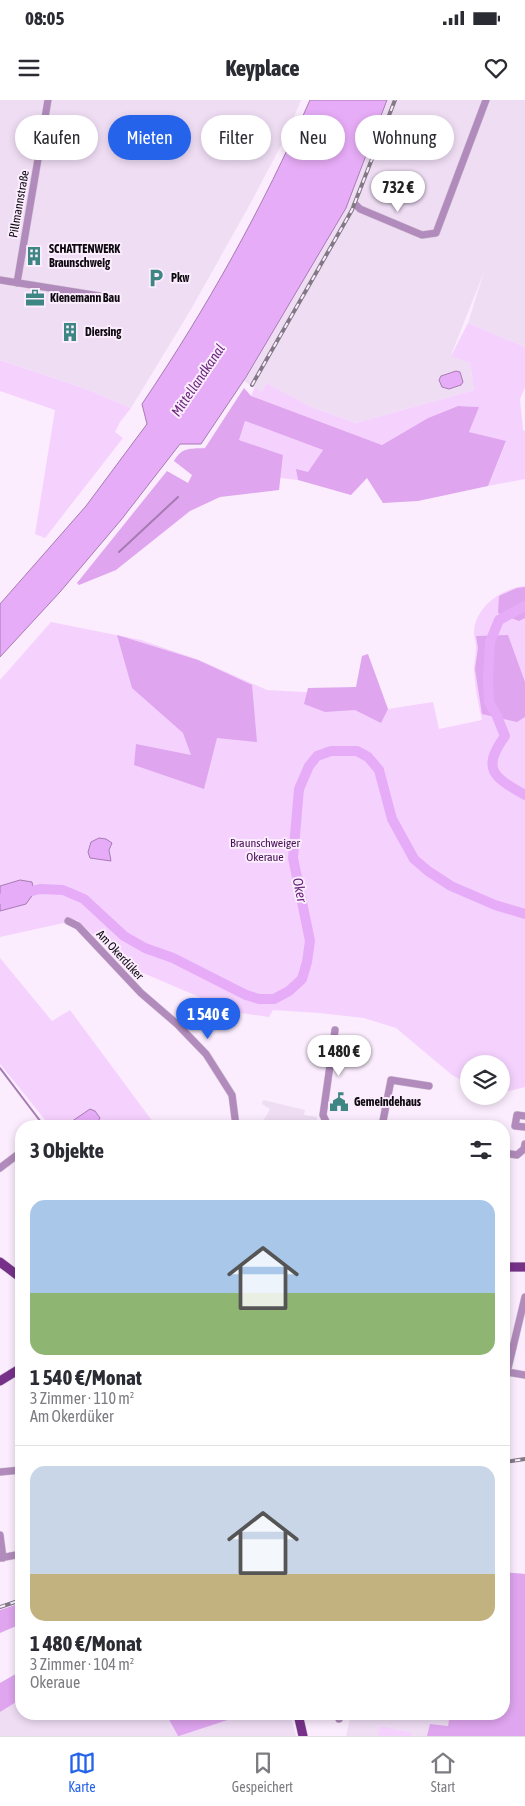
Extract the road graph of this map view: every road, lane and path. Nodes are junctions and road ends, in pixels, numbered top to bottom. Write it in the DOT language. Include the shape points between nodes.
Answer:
graph roads {
  1 [pos="48,100"];
  2 [pos="486,100"];
  3 [pos="356,205"];
  4 [pos="0,280"];
  5 [pos="17,283"];
  6 [pos="106,297"];
  7 [pos="68,921"];
  8 [pos="335,1030"];
  9 [pos="428,1086"];
  10 [pos="525,1116"];
  11 [pos="235,1120"];
  12 [pos="325,1120"];
  13 [pos="383,1120"];
  14 [pos="525,1128"];
  15 [pos="525,1144"];
  16 [pos="510,1154"];
  17 [pos="15,1157"];
  18 [pos="0,1168"];
  19 [pos="0,1262"];
  20 [pos="510,1267"];
  21 [pos="525,1268"];
  22 [pos="15,1273"];
  23 [pos="525,1297"];
  24 [pos="510,1347"];
  25 [pos="513,1348"];
  26 [pos="510,1360"];
  27 [pos="15,1372"];
  28 [pos="510,1372"];
  29 [pos="525,1375"];
  30 [pos="0,1381"];
  31 [pos="15,1471"];
  32 [pos="0,1472"];
  33 [pos="0,1535"];
  34 [pos="15,1555"];
  35 [pos="1,1558"];
  36 [pos="299,1720"];
  37 [pos="303,1736"];
  1 -- 5 [label="street, Pillmannstraße"];
  2 -- 3 [label="street" via="436,233 422,235 360,210"];
  4 -- 5 [label="street"];
  5 -- 6 [label="street"];
  7 -- 11 [label="street, Am Okerdüker" via="78,926 141,993 200,1048 232,1095"];
  8 -- 12 [label="street" via="323,1115"];
  9 -- 13 [label="street" via="391,1080"];
  10 -- 14 [label="street" via="516,1115 515,1126"];
  15 -- 16 [label="street" via="518,1155"];
  17 -- 18 [label="street"];
  19 -- 22 [label="main road"];
  20 -- 21 [label="main road"];
  23 -- 25 [label="street"];
  24 -- 25 [label="street"];
  25 -- 26 [label="street"];
  27 -- 30 [label="main road"];
  28 -- 29 [label="street"];
  31 -- 32 [label="street"];
  33 -- 35 [label="street"];
  34 -- 35 [label="street"];
  36 -- 37 [label="main road"];
}
